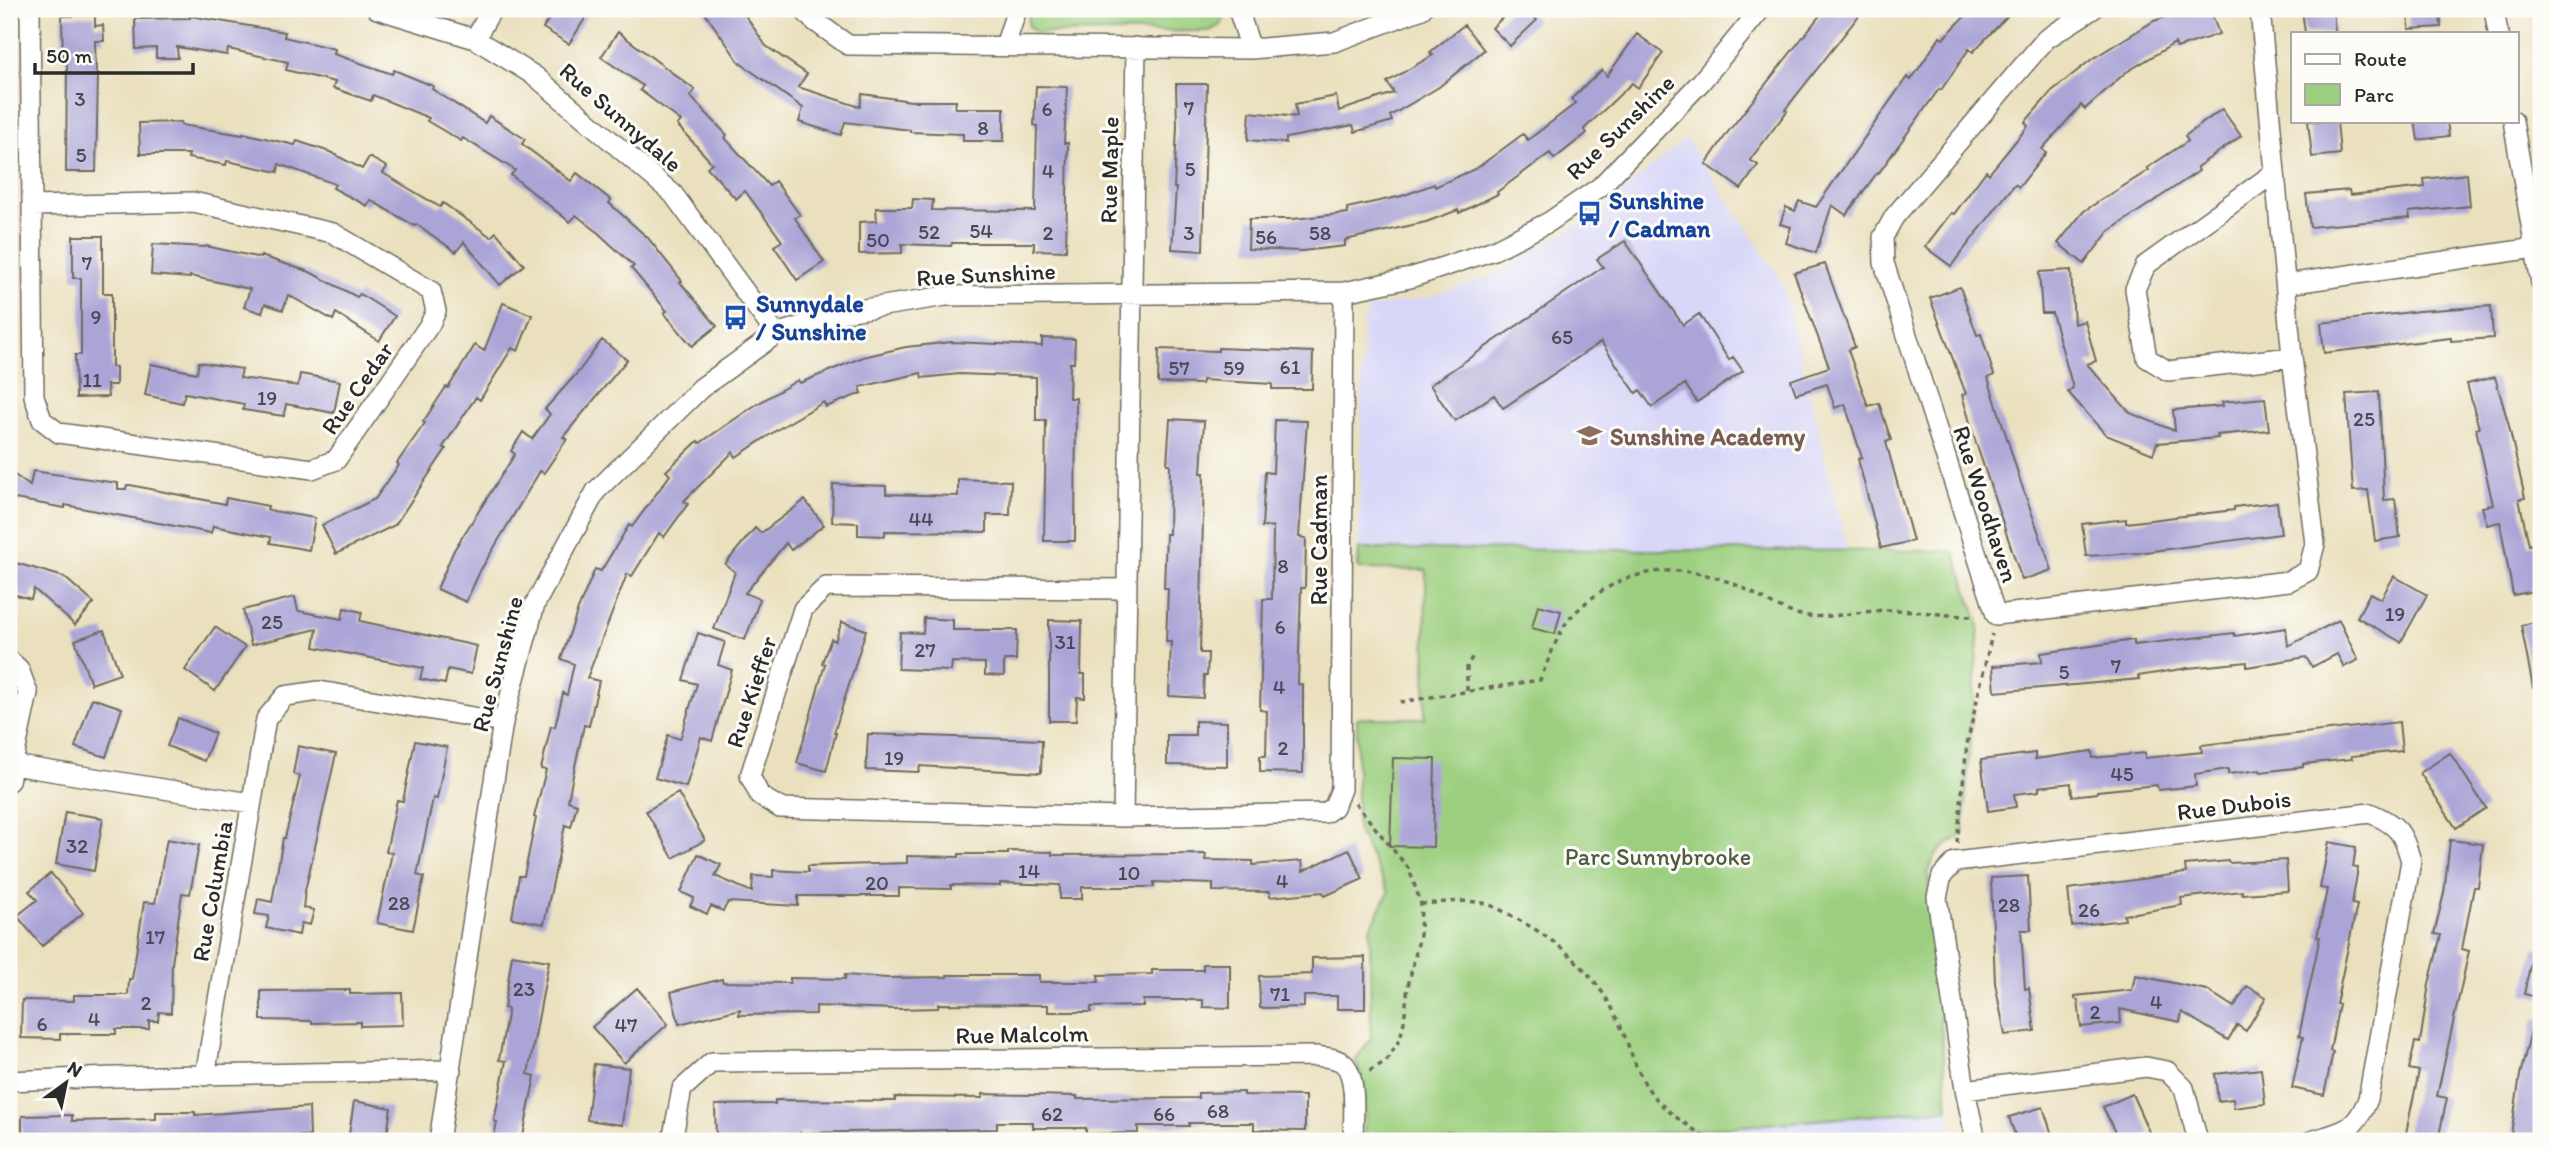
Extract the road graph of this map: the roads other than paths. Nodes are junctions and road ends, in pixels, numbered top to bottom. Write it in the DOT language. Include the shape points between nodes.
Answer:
graph roads {
  1 [pos="30,9"];
  2 [pos="377,9"];
  3 [pos="492,9"];
  4 [pos="803,9"];
  5 [pos="1017,9"];
  6 [pos="1238,9"];
  7 [pos="1422,9"];
  8 [pos="1761,9"];
  9 [pos="2093,9"];
  10 [pos="2260,9"];
  11 [pos="2494,9"];
  12 [pos="2498,32"];
  13 [pos="475,39"];
  14 [pos="1005,46"];
  15 [pos="1136,47"];
  16 [pos="1251,49"];
  17 [pos="2513,122"];
  18 [pos="2274,173"];
  19 [pos="32,206"];
  20 [pos="2535,248"];
  21 [pos="2541,283"];
  22 [pos="2287,284"];
  23 [pos="1344,292"];
  24 [pos="1132,294"];
  25 [pos="776,334"];
  26 [pos="2292,357"];
  27 [pos="1127,589"];
  28 [pos="9,660"];
  29 [pos="503,722"];
  30 [pos="11,773"];
  31 [pos="1341,789"];
  32 [pos="251,803"];
  33 [pos="1123,817"];
  34 [pos="451,1070"];
  35 [pos="205,1076"];
  36 [pos="9,1081"];
  37 [pos="1965,1090"];
  38 [pos="439,1141"];
  39 [pos="673,1141"];
  40 [pos="1353,1141"];
  41 [pos="1976,1141"];
  42 [pos="2198,1141"];
  43 [pos="2311,1141"];
  1 -- 19 [label="street, Rue Cedar"];
  2 -- 13 [label="street, Rue Sunnydale"];
  3 -- 13 [label="street"];
  4 -- 14 [label="street" via="848,45"];
  5 -- 14 [label="street"];
  6 -- 16 [label="street"];
  7 -- 16 [label="street" via="1334,42"];
  8 -- 23 [label="street, Rue Sunshine" via="1701,82 1600,187 1559,215 1494,250 1410,278"];
  9 -- 26 [label="street, Rue Woodhaven" via="2046,39 1894,217 1883,237 1884,262 1996,614 2289,581 2308,571 2315,544"];
  10 -- 18 [label="street, Rue Woodhaven"];
  11 -- 12 [label="street"];
  13 -- 25 [label="street, Rue Sunnydale" via="536,76 673,194"];
  14 -- 15 [label="street"];
  15 -- 16 [label="street"];
  15 -- 24 [label="street, Rue Maple"];
  17 -- 20 [label="street"];
  18 -- 22 [label="street, Rue Woodhaven"];
  18 -- 26 [label="street" via="2146,265 2135,289 2147,358 2168,371"];
  19 -- 19 [label="street, Rue Cedar" via="34,396 42,420 59,433 312,469 336,460 436,311 431,291 333,233 193,202"];
  20 -- 21 [label="street"];
  20 -- 22 [label="street"];
  22 -- 26 [label="street, Rue Woodhaven"];
  23 -- 24 [label="street, Rue Sunshine"];
  23 -- 31 [label="street, Rue Cadman"];
  24 -- 25 [label="street, Rue Sunshine" via="946,296 845,312"];
  24 -- 27 [label="street"];
  25 -- 29 [label="street, Rue Sunshine" via="701,388 596,491 535,604"];
  27 -- 33 [label="street"];
  27 -- 33 [label="street, Rue Kieffer" via="826,587 803,609 750,776 760,796 780,808"];
  28 -- 30 [label="street" via="19,668 28,693"];
  29 -- 32 [label="street, Rue Columbia" via="319,691 285,696 266,719"];
  29 -- 34 [label="street, Rue Sunshine"];
  30 -- 32 [label="street"];
  31 -- 33 [label="street, Rue Kieffer" via="1334,807 1325,813"];
  32 -- 35 [label="street, Rue Columbia"];
  34 -- 35 [label="street"];
  34 -- 38 [label="street, Rue Sunshine"];
  35 -- 36 [label="street"];
  37 -- 41 [label="street"];
  37 -- 42 [label="street" via="2146,1067 2167,1072 2183,1088"];
  37 -- 43 [label="street, Rue Dubois" via="1937,897 1942,876 1955,862 2370,813 2390,821 2404,836 2411,861 2368,1099 2360,1118 2345,1131"];
  39 -- 40 [label="street, Rue Malcolm" via="682,1089 712,1062 1317,1056 1335,1059 1352,1077"];
}
